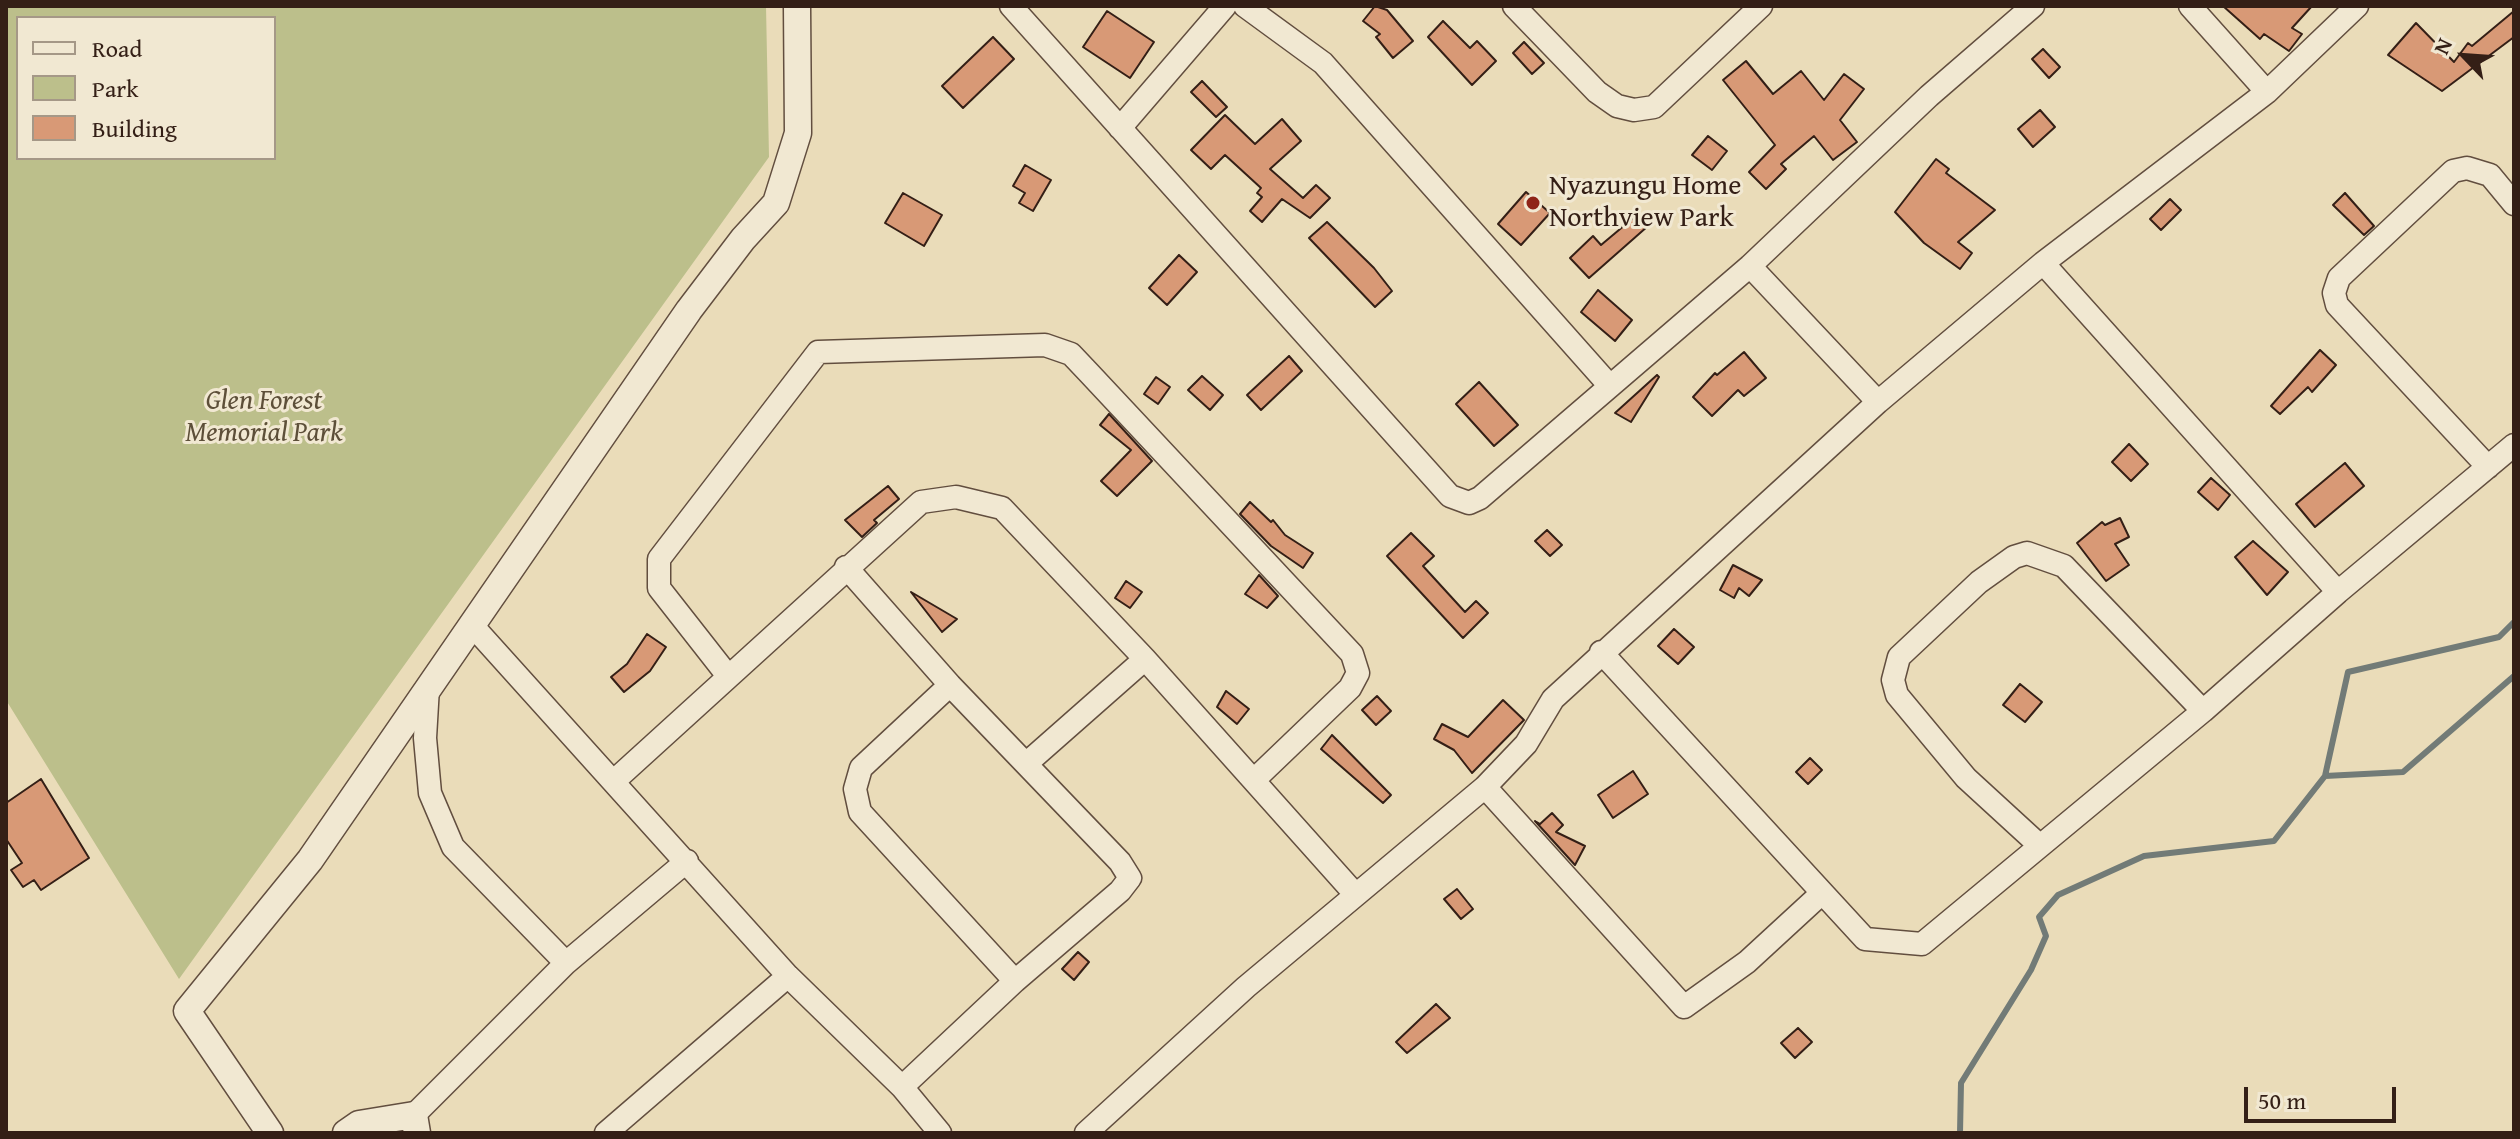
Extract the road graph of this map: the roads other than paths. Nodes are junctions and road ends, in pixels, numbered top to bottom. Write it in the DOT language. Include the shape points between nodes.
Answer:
graph roads {
  1 [pos="797,6"];
  2 [pos="1011,6"];
  3 [pos="1225,6"];
  4 [pos="1245,6"];
  5 [pos="1514,6"];
  6 [pos="1761,6"];
  7 [pos="2033,6"];
  8 [pos="2190,6"];
  9 [pos="2357,6"];
  10 [pos="2267,92"];
  11 [pos="1120,128"];
  12 [pos="2514,204"];
  13 [pos="2043,263"];
  14 [pos="1750,266"];
  15 [pos="1609,385"];
  16 [pos="1878,402"];
  17 [pos="2514,445"];
  18 [pos="2488,467"];
  19 [pos="846,567"];
  20 [pos="2338,592"];
  21 [pos="471,624"];
  22 [pos="1601,652"];
  23 [pos="1145,659"];
  24 [pos="728,676"];
  25 [pos="950,685"];
  26 [pos="428,687"];
  27 [pos="2203,711"];
  28 [pos="1027,763"];
  29 [pos="1254,780"];
  30 [pos="614,781"];
  31 [pos="1485,787"];
  32 [pos="2038,844"];
  33 [pos="687,861"];
  34 [pos="1822,893"];
  35 [pos="1355,894"];
  36 [pos="566,963"];
  37 [pos="788,976"];
  38 [pos="1015,981"];
  39 [pos="902,1087"];
  40 [pos="415,1124"];
  41 [pos="270,1133"];
  42 [pos="346,1133"];
  43 [pos="606,1133"];
  44 [pos="940,1133"];
  45 [pos="1086,1133"];
  1 -- 21 [label="street" via="798,133 776,203 689,310"];
  2 -- 11 [label="street"];
  3 -- 11 [label="street"];
  4 -- 15 [label="street" via="1323,63"];
  5 -- 6 [label="street" via="1597,92 1634,110 1654,107"];
  7 -- 14 [label="street" via="1929,96"];
  8 -- 10 [label="street"];
  9 -- 10 [label="street"];
  10 -- 13 [label="street"];
  11 -- 15 [label="street" via="1460,502 1480,498"];
  12 -- 18 [label="street" via="2490,175 2467,168 2453,171 2339,278 2334,293 2337,305"];
  13 -- 16 [label="street"];
  13 -- 20 [label="street"];
  14 -- 15 [label="street"];
  14 -- 16 [label="street"];
  16 -- 22 [label="street"];
  17 -- 18 [label="street"];
  18 -- 20 [label="street"];
  19 -- 23 [label="street" via="921,502 956,497 1002,508"];
  19 -- 24 [label="street"];
  19 -- 25 [label="street"];
  20 -- 27 [label="street"];
  21 -- 26 [label="street"];
  21 -- 30 [label="street"];
  22 -- 31 [label="street" via="1553,699 1526,744"];
  22 -- 34 [label="street"];
  23 -- 28 [label="street"];
  23 -- 29 [label="street"];
  24 -- 29 [label="street" via="659,588 659,559 818,352 1045,345 1071,354 1352,654 1358,673 1350,688"];
  24 -- 30 [label="street"];
  25 -- 28 [label="street"];
  25 -- 38 [label="street" via="861,768 855,789 860,812"];
  26 -- 36 [label="street" via="430,793 453,847"];
  26 -- 41 [label="street" via="310,860 187,1011"];
  27 -- 32 [label="street"];
  27 -- 32 [label="street" via="2064,566 2027,553 1979,582 1899,657 1893,680 1897,695 1966,778"];
  28 -- 38 [label="street" via="1130,878"];
  29 -- 35 [label="street"];
  30 -- 33 [label="street"];
  31 -- 34 [label="street" via="1684,1007 1747,962"];
  31 -- 35 [label="street"];
  32 -- 34 [label="street" via="1922,944 1865,939"];
  33 -- 36 [label="street"];
  33 -- 37 [label="street"];
  35 -- 45 [label="street"];
  36 -- 40 [label="street"];
  37 -- 39 [label="street"];
  37 -- 43 [label="street"];
  38 -- 39 [label="street"];
  39 -- 44 [label="street"];
  40 -- 42 [label="street" via="359,1124"];
}
